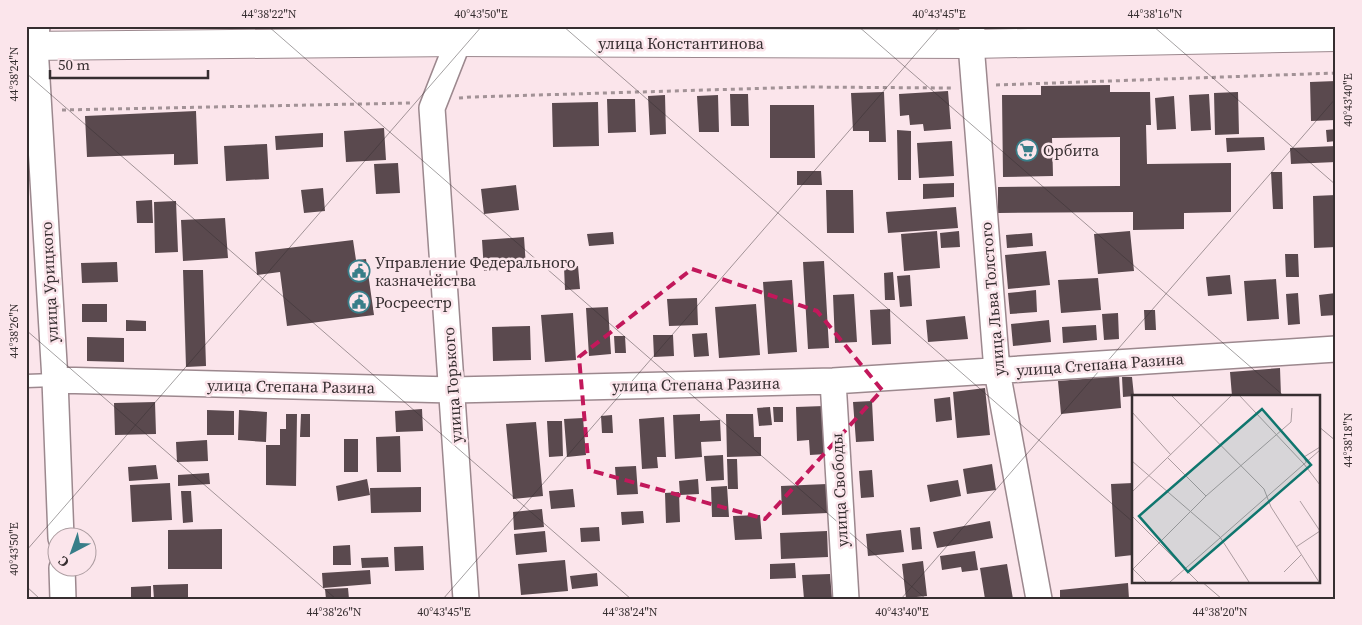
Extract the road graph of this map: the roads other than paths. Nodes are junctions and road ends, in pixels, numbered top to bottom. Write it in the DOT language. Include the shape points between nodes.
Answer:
graph roads {
  1 [pos="460,34"];
  2 [pos="971,35"];
  3 [pos="1336,37"];
  4 [pos="33,40"];
  5 [pos="1336,349"];
  6 [pos="997,371"];
  7 [pos="55,380"];
  8 [pos="26,381"];
  9 [pos="832,381"];
  10 [pos="452,390"];
  11 [pos="61,528"];
  12 [pos="62,578"];
  13 [pos="63,599"];
  14 [pos="466,599"];
  15 [pos="846,599"];
  16 [pos="1039,599"];
  1 -- 2 [label="street, улица Константинова"];
  1 -- 4 [label="street, улица Константинова"];
  1 -- 10 [label="street, улица Горького" via="432,108"];
  2 -- 3 [label="street, улица Константинова"];
  2 -- 6 [label="street, улица Льва Толстого"];
  4 -- 7 [label="street, улица Урицкого"];
  5 -- 6 [label="street, улица Степана Разина"];
  6 -- 9 [label="street, улица Степана Разина"];
  6 -- 16 [label="street, улица Льва Толстого"];
  7 -- 8 [label="lane"];
  7 -- 10 [label="street, улица Степана Разина"];
  7 -- 11 [label="street, улица Урицкого"];
  9 -- 10 [label="street, улица Степана Разина"];
  9 -- 15 [label="street, улица Свободы"];
  10 -- 14 [label="street, улица Горького"];
  12 -- 13 [label="street"];
}
